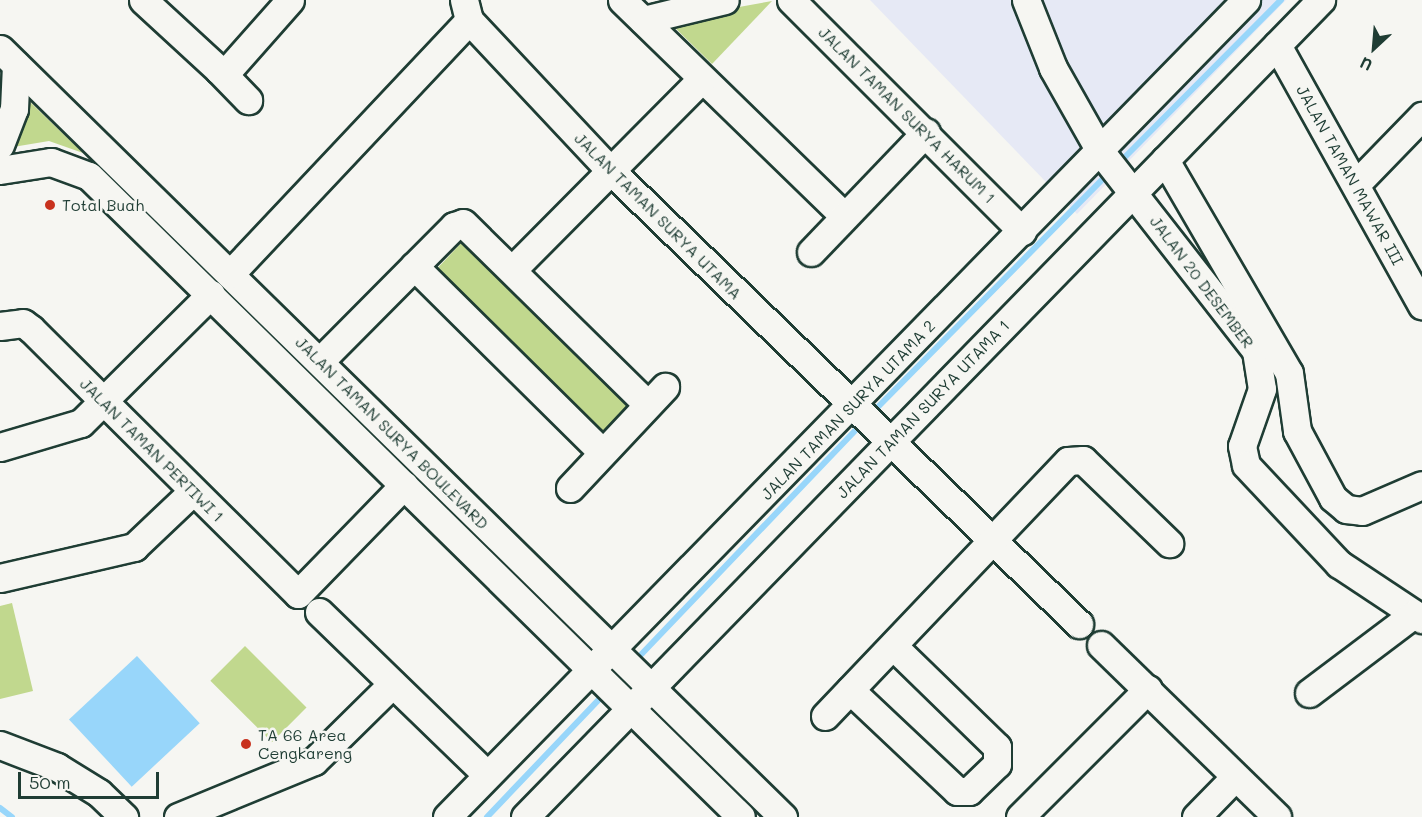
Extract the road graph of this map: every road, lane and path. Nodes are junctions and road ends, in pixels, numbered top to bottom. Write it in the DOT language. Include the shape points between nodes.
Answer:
graph roads {
  1 [pos="142,0"];
  2 [pos="290,0"];
  3 [pos="622,0"];
  4 [pos="724,0"];
  5 [pos="791,0"];
  6 [pos="1026,0"];
  7 [pos="1246,0"];
  8 [pos="1321,0"];
  9 [pos="466,10"];
  10 [pos="643,20"];
  11 [pos="1277,45"];
  12 [pos="8,57"];
  13 [pos="219,70"];
  14 [pos="702,80"];
  15 [pos="248,100"];
  16 [pos="1422,116"];
  17 [pos="926,132"];
  18 [pos="0,145"];
  19 [pos="1104,157"];
  20 [pos="1165,160"];
  21 [pos="0,170"];
  22 [pos="610,170"];
  23 [pos="1356,184"];
  24 [pos="1130,188"];
  25 [pos="844,216"];
  26 [pos="1022,231"];
  27 [pos="811,252"];
  28 [pos="414,266"];
  29 [pos="513,269"];
  30 [pos="230,274"];
  31 [pos="1418,284"];
  32 [pos="211,294"];
  33 [pos="0,326"];
  34 [pos="320,361"];
  35 [pos="102,401"];
  36 [pos="856,411"];
  37 [pos="886,441"];
  38 [pos="0,447"];
  39 [pos="602,452"];
  40 [pos="404,485"];
  41 [pos="1422,485"];
  42 [pos="570,489"];
  43 [pos="192,492"];
  44 [pos="995,543"];
  45 [pos="1169,543"];
  46 [pos="0,578"];
  47 [pos="319,612"];
  48 [pos="1418,617"];
  49 [pos="1079,624"];
  50 [pos="1101,645"];
  51 [pos="893,646"];
  52 [pos="617,655"];
  53 [pos="598,675"];
  54 [pos="648,683"];
  55 [pos="393,684"];
  56 [pos="1148,689"];
  57 [pos="850,690"];
  58 [pos="1309,693"];
  59 [pos="628,704"];
  60 [pos="825,716"];
  61 [pos="0,745"];
  62 [pos="486,774"];
  63 [pos="1235,777"];
  64 [pos="124,817"];
  65 [pos="177,817"];
  66 [pos="447,817"];
  67 [pos="525,817"];
  68 [pos="741,817"];
  69 [pos="783,817"];
  70 [pos="1020,817"];
  71 [pos="1196,817"];
  72 [pos="1277,817"];
  1 -- 13 [label="street"];
  2 -- 13 [label="street" via="229,69"];
  3 -- 10 [label="street"];
  4 -- 10 [label="street"];
  5 -- 17 [label="street, JALAN TAMAN SURYA HARUM 1"];
  6 -- 19 [label="street, JALAN 20 DESEMBER" via="1053,68"];
  7 -- 19 [label="street, JALAN TAMAN SURYA UTAMA 2"];
  8 -- 11 [label="street, JALAN TAMAN SURYA UTAMA 1"];
  9 -- 22 [label="street, JALAN TAMAN SURYA UTAMA"];
  9 -- 30 [label="street, JALAN TAMAN SURYA UTAMA"];
  10 -- 14 [label="street"];
  11 -- 20 [label="street, JALAN TAMAN SURYA UTAMA 1"];
  11 -- 23 [label="street, JALAN TAMAN MAWAR III"];
  12 -- 18 [label="street" via="14,109"];
  12 -- 30 [label="street, JALAN TAMAN SURYA BOULEVARD"];
  13 -- 15 [label="street"];
  14 -- 22 [label="street"];
  14 -- 25 [label="street"];
  16 -- 23 [label="street"];
  17 -- 25 [label="street"];
  17 -- 26 [label="street, JALAN TAMAN SURYA HARUM 1"];
  19 -- 24 [label="street, JALAN 20 DESEMBER"];
  19 -- 26 [label="street, JALAN TAMAN SURYA UTAMA 2"];
  20 -- 24 [label="street, JALAN TAMAN SURYA UTAMA 1"];
  20 -- 41 [label="street" via="1289,374 1297,431 1333,498 1346,509 1362,511"];
  21 -- 32 [label="street, JALAN TAMAN SURYA BOULEVARD" via="51,162 82,171"];
  22 -- 29 [label="street"];
  22 -- 36 [label="street, JALAN TAMAN SURYA UTAMA"];
  23 -- 31 [label="street, JALAN TAMAN MAWAR III"];
  24 -- 37 [label="street, JALAN TAMAN SURYA UTAMA 1"];
  24 -- 48 [label="street, JALAN 20 DESEMBER" via="1256,351 1262,388 1242,446 1246,465 1339,564"];
  25 -- 27 [label="street"];
  26 -- 36 [label="street, JALAN TAMAN SURYA UTAMA 2"];
  28 -- 29 [label="street" via="461,220"];
  28 -- 34 [label="street"];
  28 -- 39 [label="street"];
  29 -- 39 [label="street" via="656,396"];
  30 -- 34 [label="street, JALAN TAMAN SURYA BOULEVARD"];
  32 -- 35 [label="street"];
  32 -- 40 [label="street, JALAN TAMAN SURYA BOULEVARD"];
  33 -- 35 [label="street, JALAN TAMAN PERTIWI 1" via="23,323"];
  34 -- 52 [label="street, JALAN TAMAN SURYA BOULEVARD"];
  35 -- 38 [label="street" via="68,431"];
  35 -- 43 [label="street, JALAN TAMAN PERTIWI 1"];
  36 -- 37 [label="street, JALAN TAMAN SURYA UTAMA"];
  36 -- 52 [label="street, JALAN TAMAN SURYA UTAMA 2"];
  37 -- 44 [label="street, JALAN TAMAN SURYA UTAMA"];
  37 -- 54 [label="street, JALAN TAMAN SURYA UTAMA 1"];
  39 -- 42 [label="street"];
  40 -- 43 [label="street, JALAN TAMAN PERTIWI 1" via="298,594"];
  40 -- 53 [label="street, JALAN TAMAN SURYA BOULEVARD"];
  43 -- 46 [label="street" via="134,547"];
  44 -- 45 [label="street" via="1076,459"];
  44 -- 49 [label="street, JALAN TAMAN SURYA UTAMA"];
  44 -- 51 [label="street"];
  47 -- 55 [label="street"];
  48 -- 58 [label="street"];
  50 -- 56 [label="street"];
  51 -- 57 [label="street"];
  51 -- 57 [label="street" via="997,747 997,764 969,790 957,792"];
  52 -- 53 [label="street, JALAN TAMAN SURYA UTAMA 2"];
  52 -- 54 [label="street, JALAN TAMAN SURYA BOULEVARD"];
  53 -- 59 [label="street, JALAN TAMAN SURYA BOULEVARD"];
  53 -- 62 [label="street, JALAN TAMAN SURYA UTAMA 2"];
  54 -- 59 [label="street, JALAN TAMAN SURYA UTAMA 1"];
  54 -- 69 [label="street, JALAN TAMAN SURYA BOULEVARD"];
  55 -- 62 [label="street"];
  55 -- 65 [label="street" via="314,761"];
  56 -- 63 [label="street"];
  56 -- 70 [label="street"];
  57 -- 60 [label="street"];
  59 -- 67 [label="street, JALAN TAMAN SURYA UTAMA 1"];
  59 -- 68 [label="street, JALAN TAMAN SURYA BOULEVARD"];
  61 -- 64 [label="street" via="57,767 99,793"];
  62 -- 66 [label="street, JALAN TAMAN SURYA UTAMA 2"];
  63 -- 71 [label="street"];
  63 -- 72 [label="street"];
}
